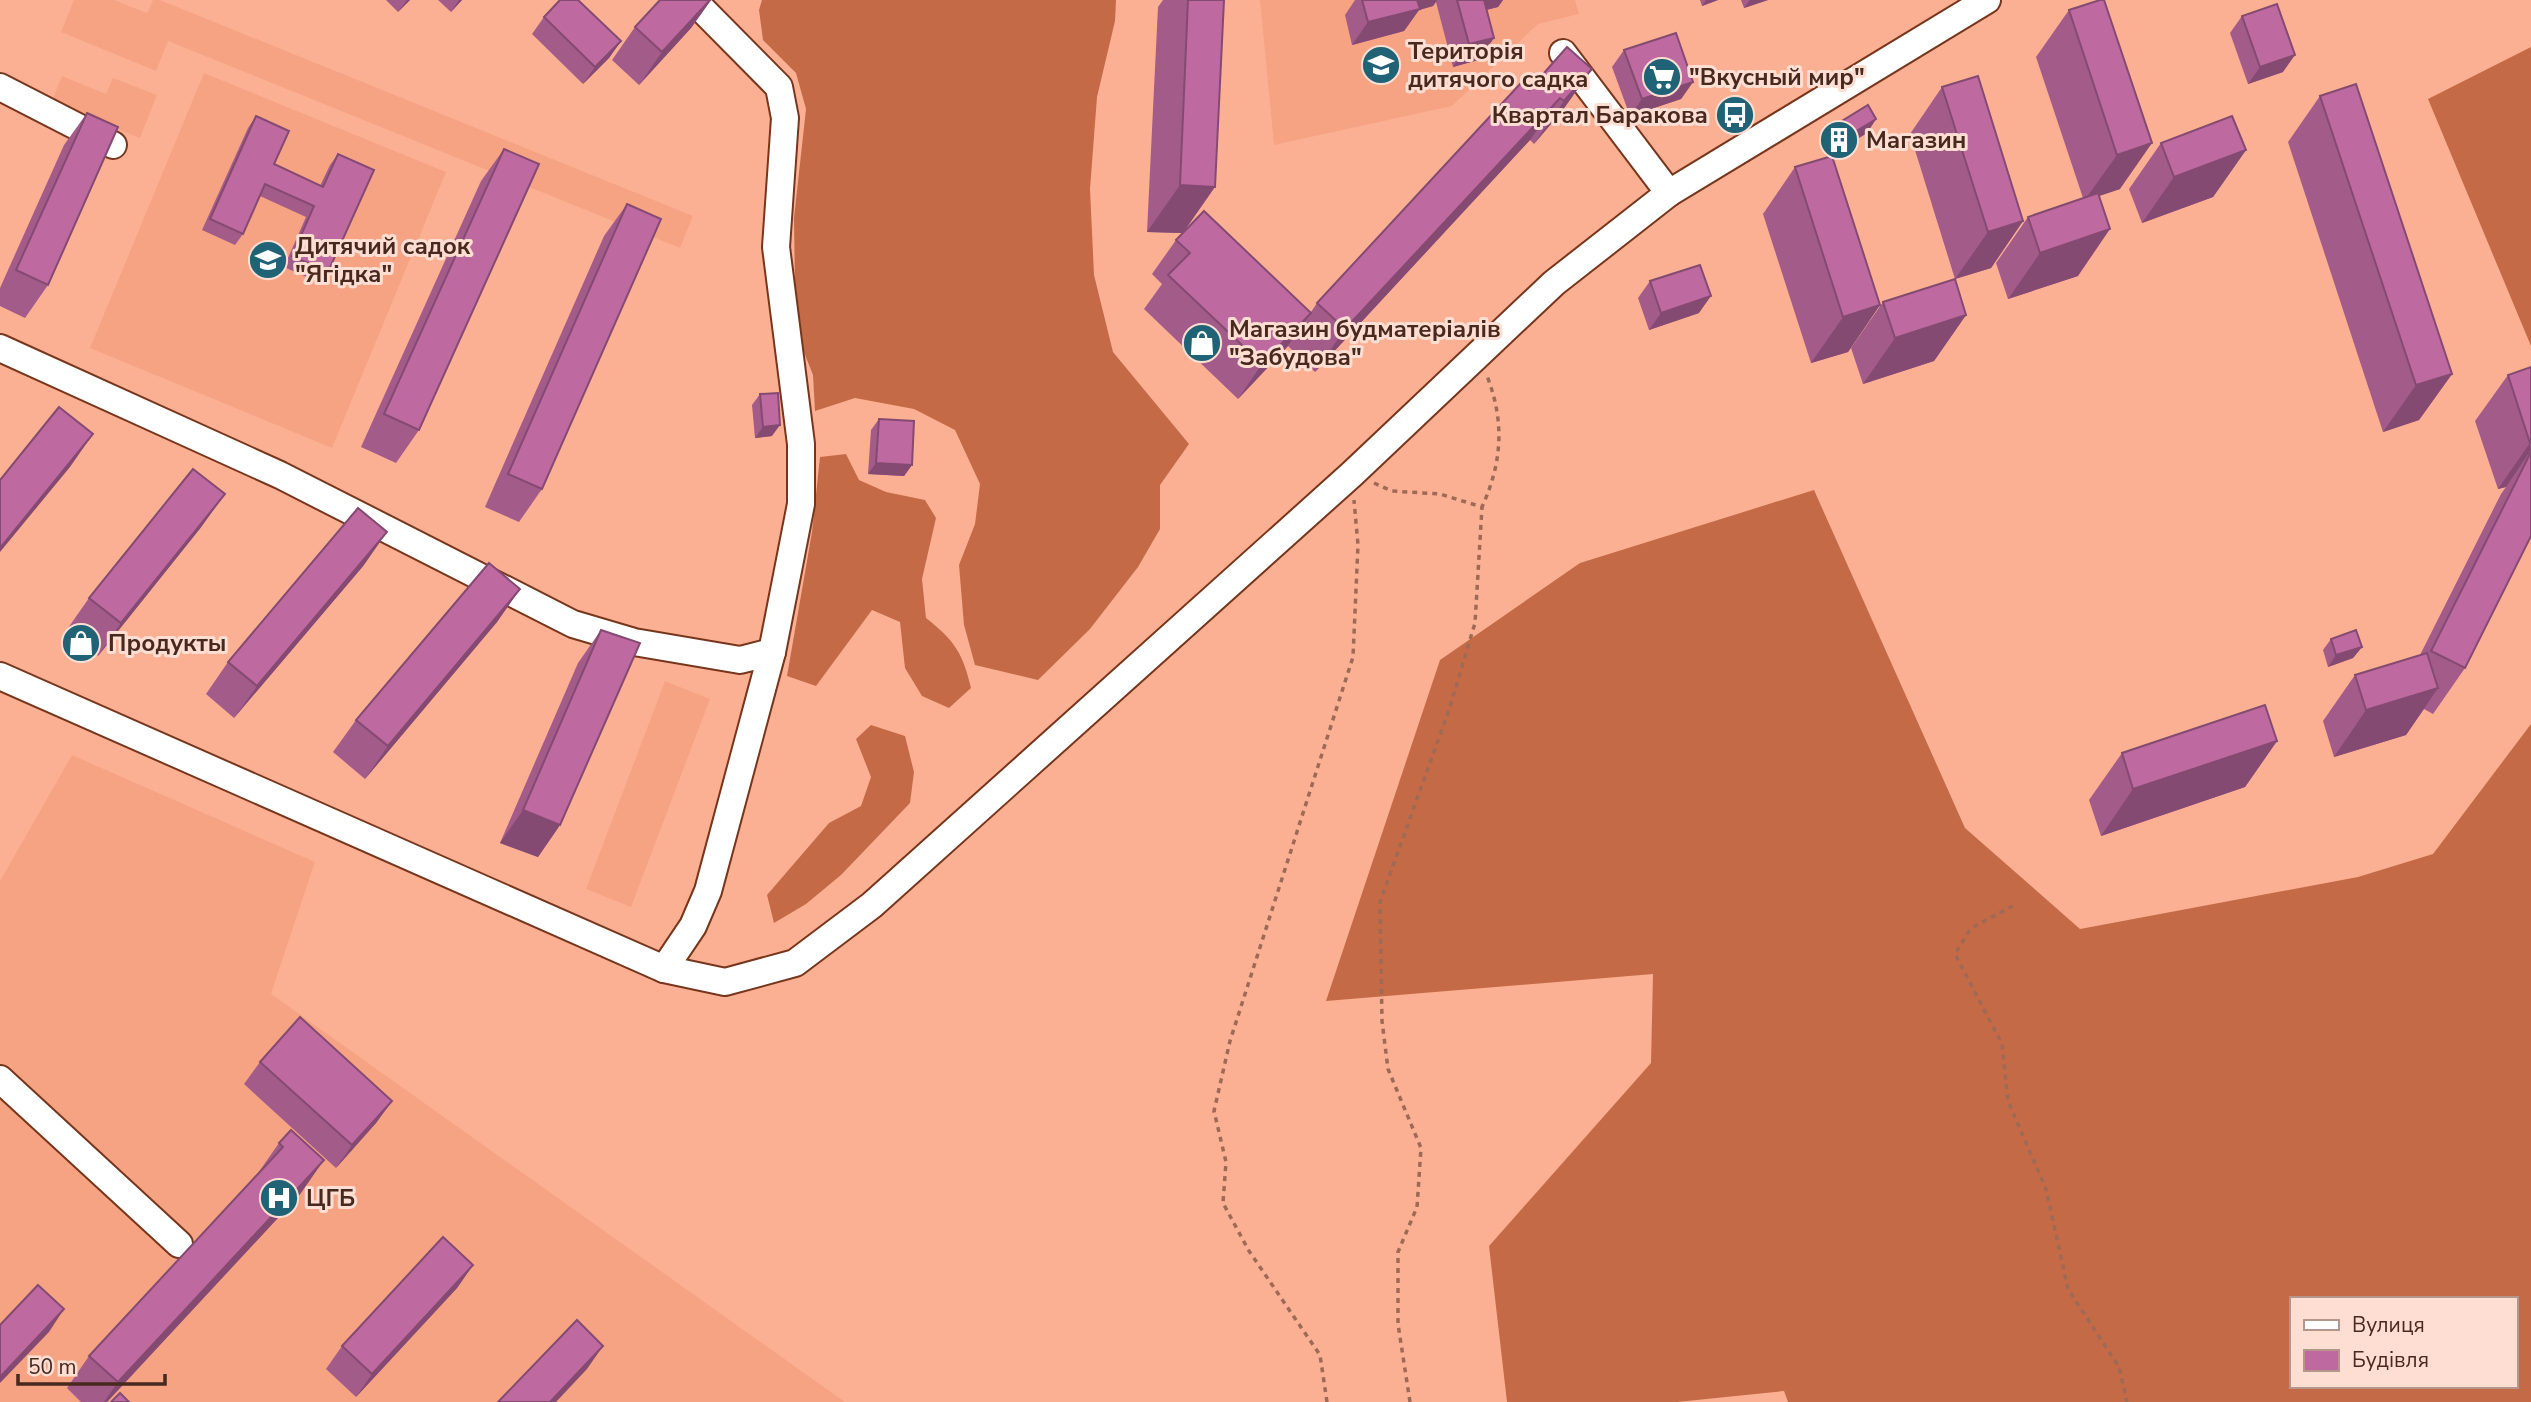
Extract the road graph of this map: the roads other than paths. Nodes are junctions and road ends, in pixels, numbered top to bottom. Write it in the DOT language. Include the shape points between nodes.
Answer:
graph roads {
  1 [pos="693,0"];
  2 [pos="1987,0"];
  3 [pos="1563,53"];
  4 [pos="0,87"];
  5 [pos="113,145"];
  6 [pos="1669,193"];
  7 [pos="0,348"];
  8 [pos="772,652"];
  9 [pos="0,676"];
  10 [pos="664,969"];
  11 [pos="0,1079"];
  12 [pos="179,1244"];
  1 -- 8 [label="street" via="779,87 785,118 776,247 801,444 801,504"];
  2 -- 6 [label="street"];
  3 -- 6 [label="street"];
  4 -- 5 [label="street"];
  6 -- 10 [label="street" via="1554,283 1352,474 872,905 795,963 725,982"];
  7 -- 8 [label="street" via="280,475 573,624 634,642 740,660"];
  8 -- 10 [label="street" via="708,891 693,926"];
  9 -- 10 [label="street"];
  11 -- 12 [label="street"];
}
